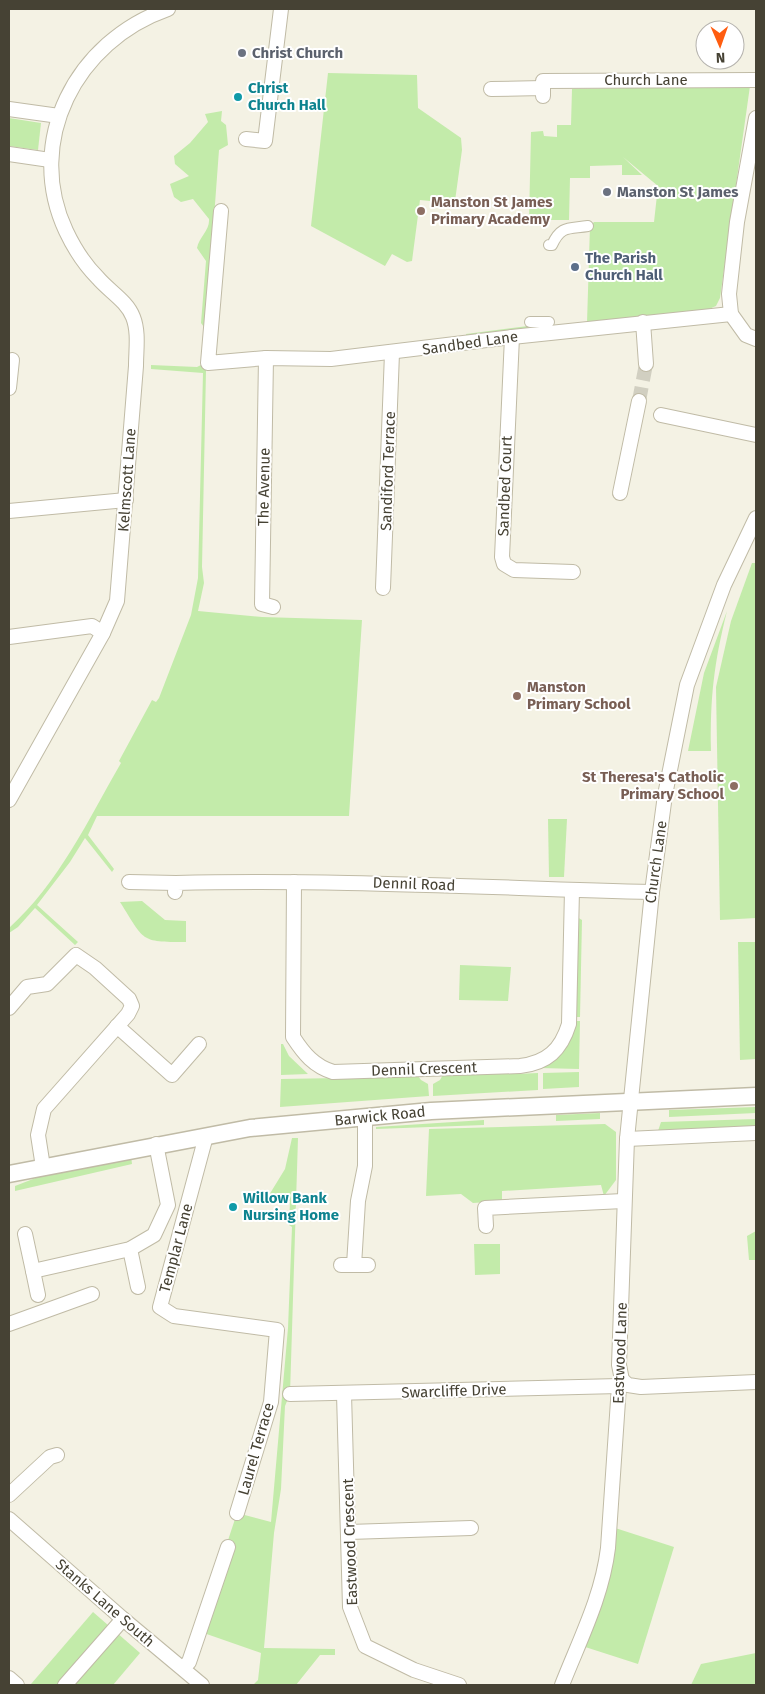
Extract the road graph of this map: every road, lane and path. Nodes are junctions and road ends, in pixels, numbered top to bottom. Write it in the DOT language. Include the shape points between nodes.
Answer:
graph roads {
  1 [pos="168,9"];
  2 [pos="281,9"];
  3 [pos="756,80"];
  4 [pos="491,89"];
  5 [pos="9,110"];
  6 [pos="59,116"];
  7 [pos="756,118"];
  8 [pos="246,139"];
  9 [pos="9,154"];
  10 [pos="50,160"];
  11 [pos="221,211"];
  12 [pos="588,226"];
  13 [pos="549,245"];
  14 [pos="731,314"];
  15 [pos="530,322"];
  16 [pos="549,322"];
  17 [pos="643,322"];
  18 [pos="512,337"];
  19 [pos="756,339"];
  20 [pos="392,353"];
  21 [pos="266,358"];
  22 [pos="12,360"];
  23 [pos="646,364"];
  24 [pos="9,388"];
  25 [pos="639,401"];
  26 [pos="661,415"];
  27 [pos="756,435"];
  28 [pos="620,492"];
  29 [pos="126,500"];
  30 [pos="9,511"];
  31 [pos="756,518"];
  32 [pos="572,572"];
  33 [pos="383,588"];
  34 [pos="273,607"];
  35 [pos="103,633"];
  36 [pos="9,637"];
  37 [pos="9,800"];
  38 [pos="130,882"];
  39 [pos="294,882"];
  40 [pos="572,890"];
  41 [pos="652,892"];
  42 [pos="9,1008"];
  43 [pos="118,1026"];
  44 [pos="199,1044"];
  45 [pos="756,1096"];
  46 [pos="631,1102"];
  47 [pos="365,1118"];
  48 [pos="756,1134"];
  49 [pos="206,1136"];
  50 [pos="627,1138"];
  51 [pos="156,1144"];
  52 [pos="43,1166"];
  53 [pos="9,1174"];
  54 [pos="623,1201"];
  55 [pos="486,1226"];
  56 [pos="25,1234"];
  57 [pos="130,1249"];
  58 [pos="355,1265"];
  59 [pos="33,1272"];
  60 [pos="138,1287"];
  61 [pos="38,1294"];
  62 [pos="92,1294"];
  63 [pos="9,1324"];
  64 [pos="275,1356"];
  65 [pos="756,1382"];
  66 [pos="621,1383"];
  67 [pos="290,1394"];
  68 [pos="344,1394"];
  69 [pos="57,1455"];
  70 [pos="9,1494"];
  71 [pos="238,1513"];
  72 [pos="9,1519"];
  73 [pos="471,1528"];
  74 [pos="348,1532"];
  75 [pos="228,1547"];
  76 [pos="123,1619"];
  77 [pos="183,1668"];
  78 [pos="9,1678"];
  79 [pos="17,1685"];
  80 [pos="65,1685"];
  81 [pos="202,1685"];
  82 [pos="459,1685"];
  83 [pos="562,1685"];
  1 -- 6 [label="street, Kelmscott Lane" via="133,25 98,53 71,89"];
  2 -- 8 [label="street" via="265,141"];
  3 -- 4 [label="street, Church Lane" via="542,81 542,93"];
  5 -- 6 [label="street"];
  6 -- 10 [label="street, Kelmscott Lane"];
  7 -- 14 [label="street" via="737,222 729,294"];
  9 -- 10 [label="street"];
  10 -- 29 [label="street, Kelmscott Lane" via="56,203 72,244 98,279 127,306 136,326"];
  11 -- 21 [label="street, Sandbed Lane" via="208,363"];
  12 -- 13 [label="street" via="563,229"];
  14 -- 17 [label="street, Sandbed Lane"];
  14 -- 19 [label="street" via="746,335"];
  15 -- 16 [label="street"];
  17 -- 18 [label="street, Sandbed Lane"];
  17 -- 23 [label="street"];
  18 -- 20 [label="street, Sandbed Lane"];
  18 -- 32 [label="street, Sandbed Court" via="502,558 504,564 514,570"];
  20 -- 21 [label="street, Sandbed Lane" via="331,359"];
  20 -- 33 [label="street, Sandiford Terrace"];
  21 -- 34 [label="street, The Avenue" via="262,604"];
  22 -- 24 [label="street"];
  25 -- 28 [label="street"];
  26 -- 27 [label="street"];
  29 -- 30 [label="street"];
  29 -- 35 [label="street, Kelmscott Lane" via="117,601"];
  31 -- 41 [label="street, Church Lane" via="724,586 687,685 665,795"];
  35 -- 36 [label="street" via="92,626"];
  35 -- 37 [label="street, Kelmscott Lane"];
  38 -- 39 [label="street, Dennil Road" via="176,887"];
  39 -- 40 [label="street, Dennil Road"];
  39 -- 40 [label="street, Dennil Crescent" via="293,1037 303,1053 319,1068 333,1072 520,1066 552,1056 561,1045 569,1024"];
  40 -- 41 [label="street, Dennil Road"];
  41 -- 46 [label="street, Church Lane"];
  42 -- 43 [label="street" via="27,987 47,984 76,955 130,1000 132,1006"];
  43 -- 44 [label="street" via="172,1075"];
  43 -- 52 [label="street" via="44,1109 38,1135"];
  45 -- 46 [label="street, Barwick Road"];
  46 -- 47 [label="street, Barwick Road" via="431,1110"];
  46 -- 50 [label="street, Eastwood Lane"];
  47 -- 49 [label="street, Barwick Road" via="250,1128"];
  47 -- 58 [label="street" via="365,1166 358,1201"];
  48 -- 50 [label="street"];
  49 -- 51 [label="street, Barwick Road"];
  49 -- 64 [label="street, Templar Lane" via="160,1307 174,1316 277,1330"];
  50 -- 54 [label="street, Eastwood Lane"];
  51 -- 52 [label="street, Barwick Road"];
  51 -- 57 [label="street" via="168,1205 154,1235"];
  52 -- 53 [label="street, Barwick Road"];
  54 -- 55 [label="street" via="486,1208"];
  54 -- 66 [label="street, Eastwood Lane"];
  56 -- 59 [label="street"];
  57 -- 59 [label="street"];
  57 -- 60 [label="street"];
  59 -- 61 [label="street"];
  62 -- 63 [label="street"];
  64 -- 71 [label="street, Laurel Terrace" via="271,1402"];
  65 -- 66 [label="street, Swarcliffe Drive" via="641,1387"];
  66 -- 68 [label="street, Swarcliffe Drive"];
  66 -- 83 [label="street, Eastwood Lane" via="606,1571 594,1610"];
  67 -- 68 [label="street, Swarcliffe Drive"];
  68 -- 74 [label="street, Eastwood Crescent"];
  69 -- 70 [label="street" via="50,1457"];
  72 -- 76 [label="street, Stanks Lane South"];
  73 -- 74 [label="street"];
  74 -- 82 [label="street, Eastwood Crescent" via="350,1607 365,1646 414,1670"];
  75 -- 77 [label="street" via="189,1662"];
  76 -- 77 [label="street, Stanks Lane South"];
  76 -- 80 [label="street"];
  77 -- 81 [label="street, Stanks Lane South"];
  78 -- 79 [label="street"];
}
